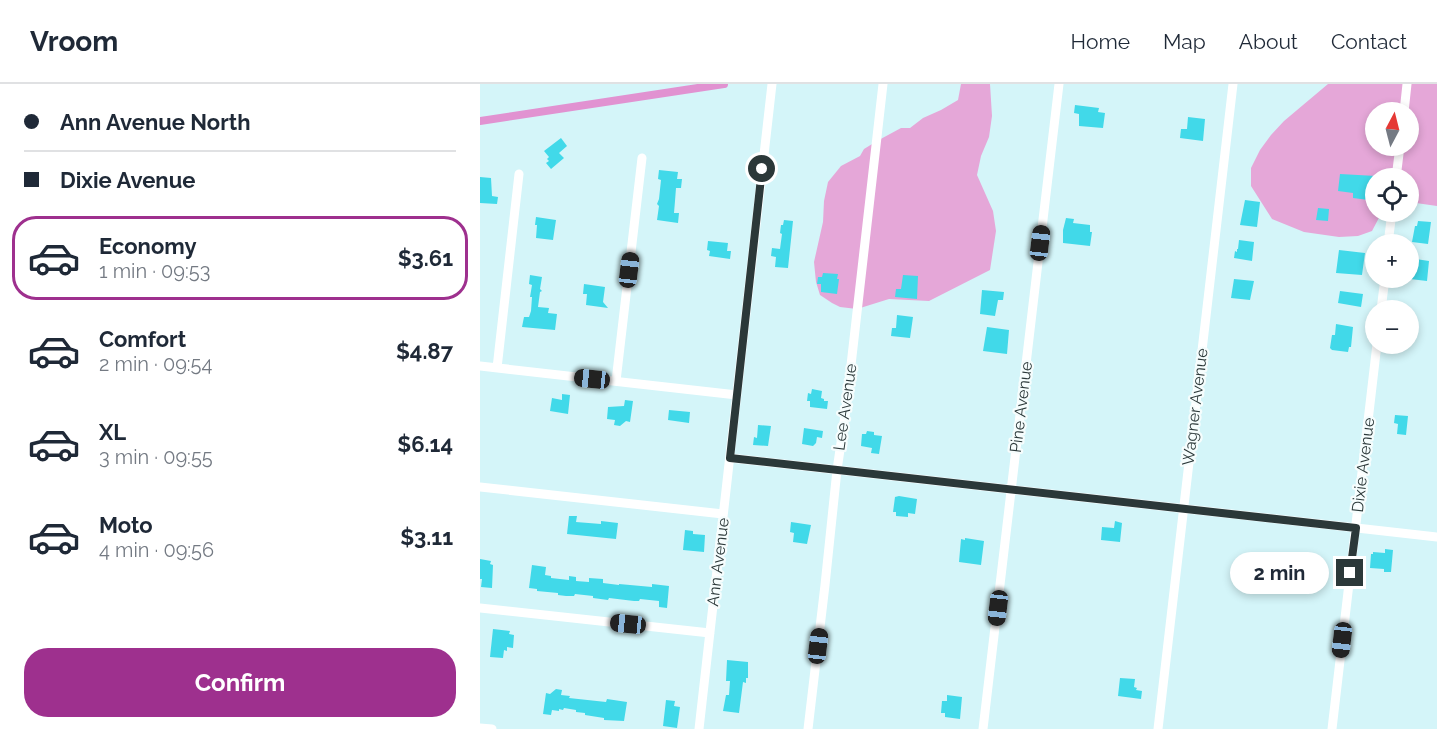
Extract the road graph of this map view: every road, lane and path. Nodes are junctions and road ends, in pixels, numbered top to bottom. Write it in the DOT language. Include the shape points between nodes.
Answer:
graph roads {
  1 [pos="772,84"];
  2 [pos="883,84"];
  3 [pos="1059,84"];
  4 [pos="1233,84"];
  5 [pos="1407,84"];
  6 [pos="1405,102"];
  7 [pos="642,158"];
  8 [pos="519,174"];
  9 [pos="1376,354"];
  10 [pos="480,366"];
  11 [pos="497,368"];
  12 [pos="616,381"];
  13 [pos="737,395"];
  14 [pos="730,458"];
  15 [pos="837,470"];
  16 [pos="480,487"];
  17 [pos="1012,490"];
  18 [pos="1183,509"];
  19 [pos="723,514"];
  20 [pos="1356,528"];
  21 [pos="1437,537"];
  22 [pos="480,608"];
  23 [pos="710,633"];
  24 [pos="480,728"];
  25 [pos="492,729"];
  26 [pos="699,729"];
  27 [pos="808,729"];
  28 [pos="983,729"];
  29 [pos="1158,729"];
  30 [pos="1332,729"];
  1 -- 13 [label="street, Ann Avenue"];
  2 -- 15 [label="street, Lee Avenue"];
  3 -- 17 [label="street, Pine Avenue"];
  4 -- 18 [label="street, Wagner Avenue"];
  5 -- 6 [label="street"];
  7 -- 12 [label="street"];
  8 -- 11 [label="street"];
  9 -- 20 [label="street, Dixie Avenue"];
  10 -- 11 [label="street"];
  11 -- 12 [label="street"];
  12 -- 13 [label="street"];
  13 -- 14 [label="street, Ann Avenue"];
  14 -- 15 [label="street"];
  14 -- 19 [label="street, Ann Avenue"];
  15 -- 17 [label="street"];
  15 -- 27 [label="street, Lee Avenue"];
  16 -- 19 [label="street"];
  17 -- 18 [label="street"];
  17 -- 28 [label="street, Pine Avenue"];
  18 -- 20 [label="street"];
  18 -- 29 [label="street, Wagner Avenue"];
  19 -- 23 [label="street, Ann Avenue"];
  20 -- 21 [label="street"];
  20 -- 30 [label="street, Dixie Avenue"];
  22 -- 23 [label="street"];
  23 -- 26 [label="street, Ann Avenue"];
  24 -- 25 [label="street"];
}
